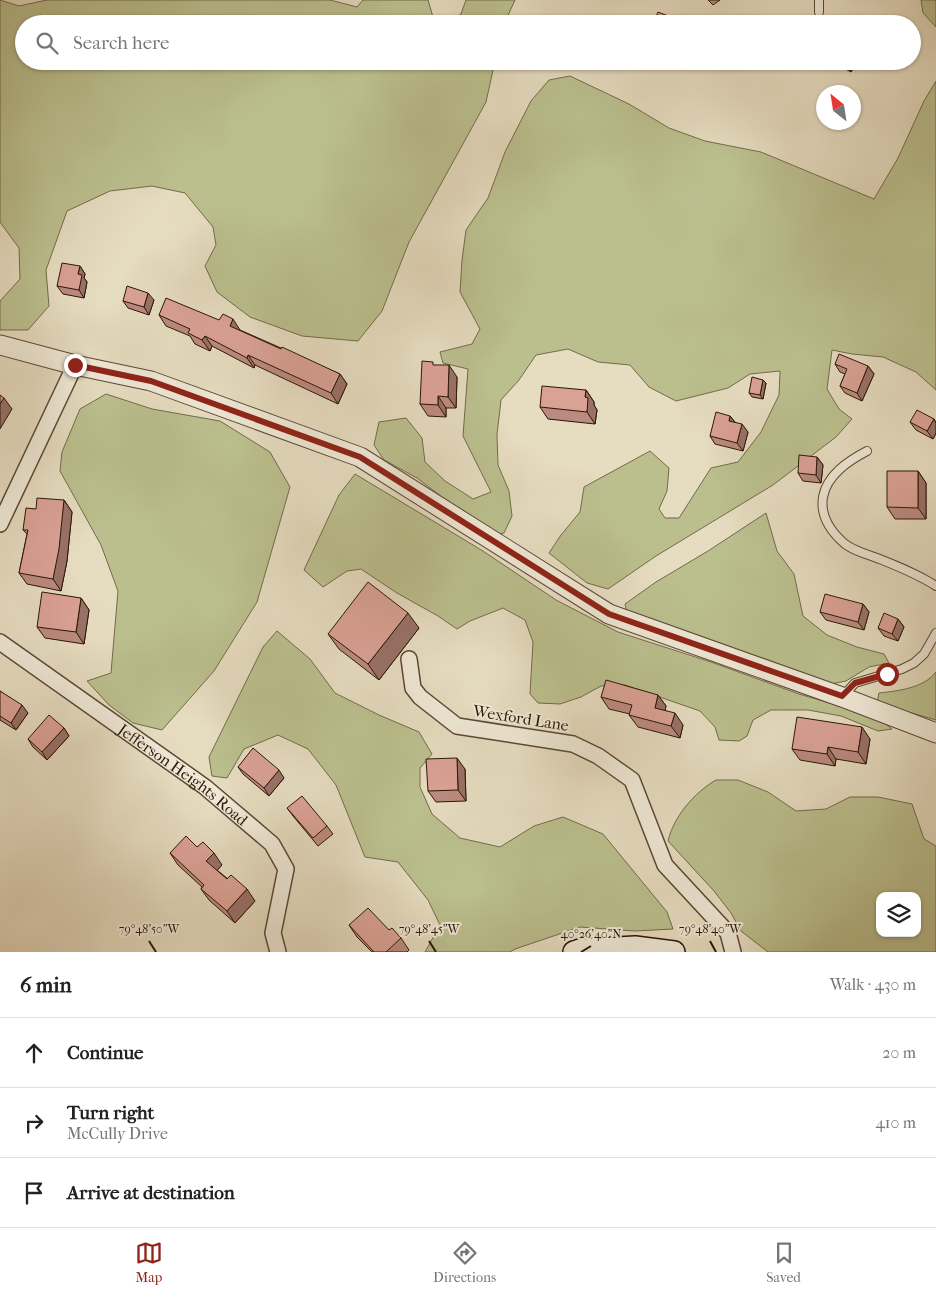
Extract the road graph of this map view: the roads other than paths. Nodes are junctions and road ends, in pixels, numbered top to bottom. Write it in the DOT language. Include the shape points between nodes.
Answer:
graph roads {
  1 [pos="819,0"];
  2 [pos="819,12"];
  3 [pos="0,345"];
  4 [pos="75,365"];
  5 [pos="867,451"];
  6 [pos="0,524"];
  7 [pos="936,586"];
  8 [pos="936,633"];
  9 [pos="0,642"];
  10 [pos="409,659"];
  11 [pos="842,696"];
  12 [pos="936,733"];
  13 [pos="278,952"];
  14 [pos="574,952"];
  15 [pos="674,952"];
  16 [pos="733,952"];
  1 -- 2 [label="lane"];
  3 -- 4 [label="street"];
  4 -- 6 [label="street"];
  4 -- 11 [label="street" via="151,381 360,457 609,614"];
  5 -- 7 [label="lane" via="851,459 834,475 824,493 823,515 845,544"];
  8 -- 11 [label="lane" via="924,654 914,663 855,683"];
  9 -- 13 [label="street, Jefferson Heights Road" via="205,788 272,844 286,870 273,934"];
  10 -- 16 [label="street, Wexford Lane" via="413,688 457,726 573,744 598,756 632,780 665,865 728,933"];
  11 -- 12 [label="street"];
  14 -- 15 [label="main road" via="636,947"];
}
